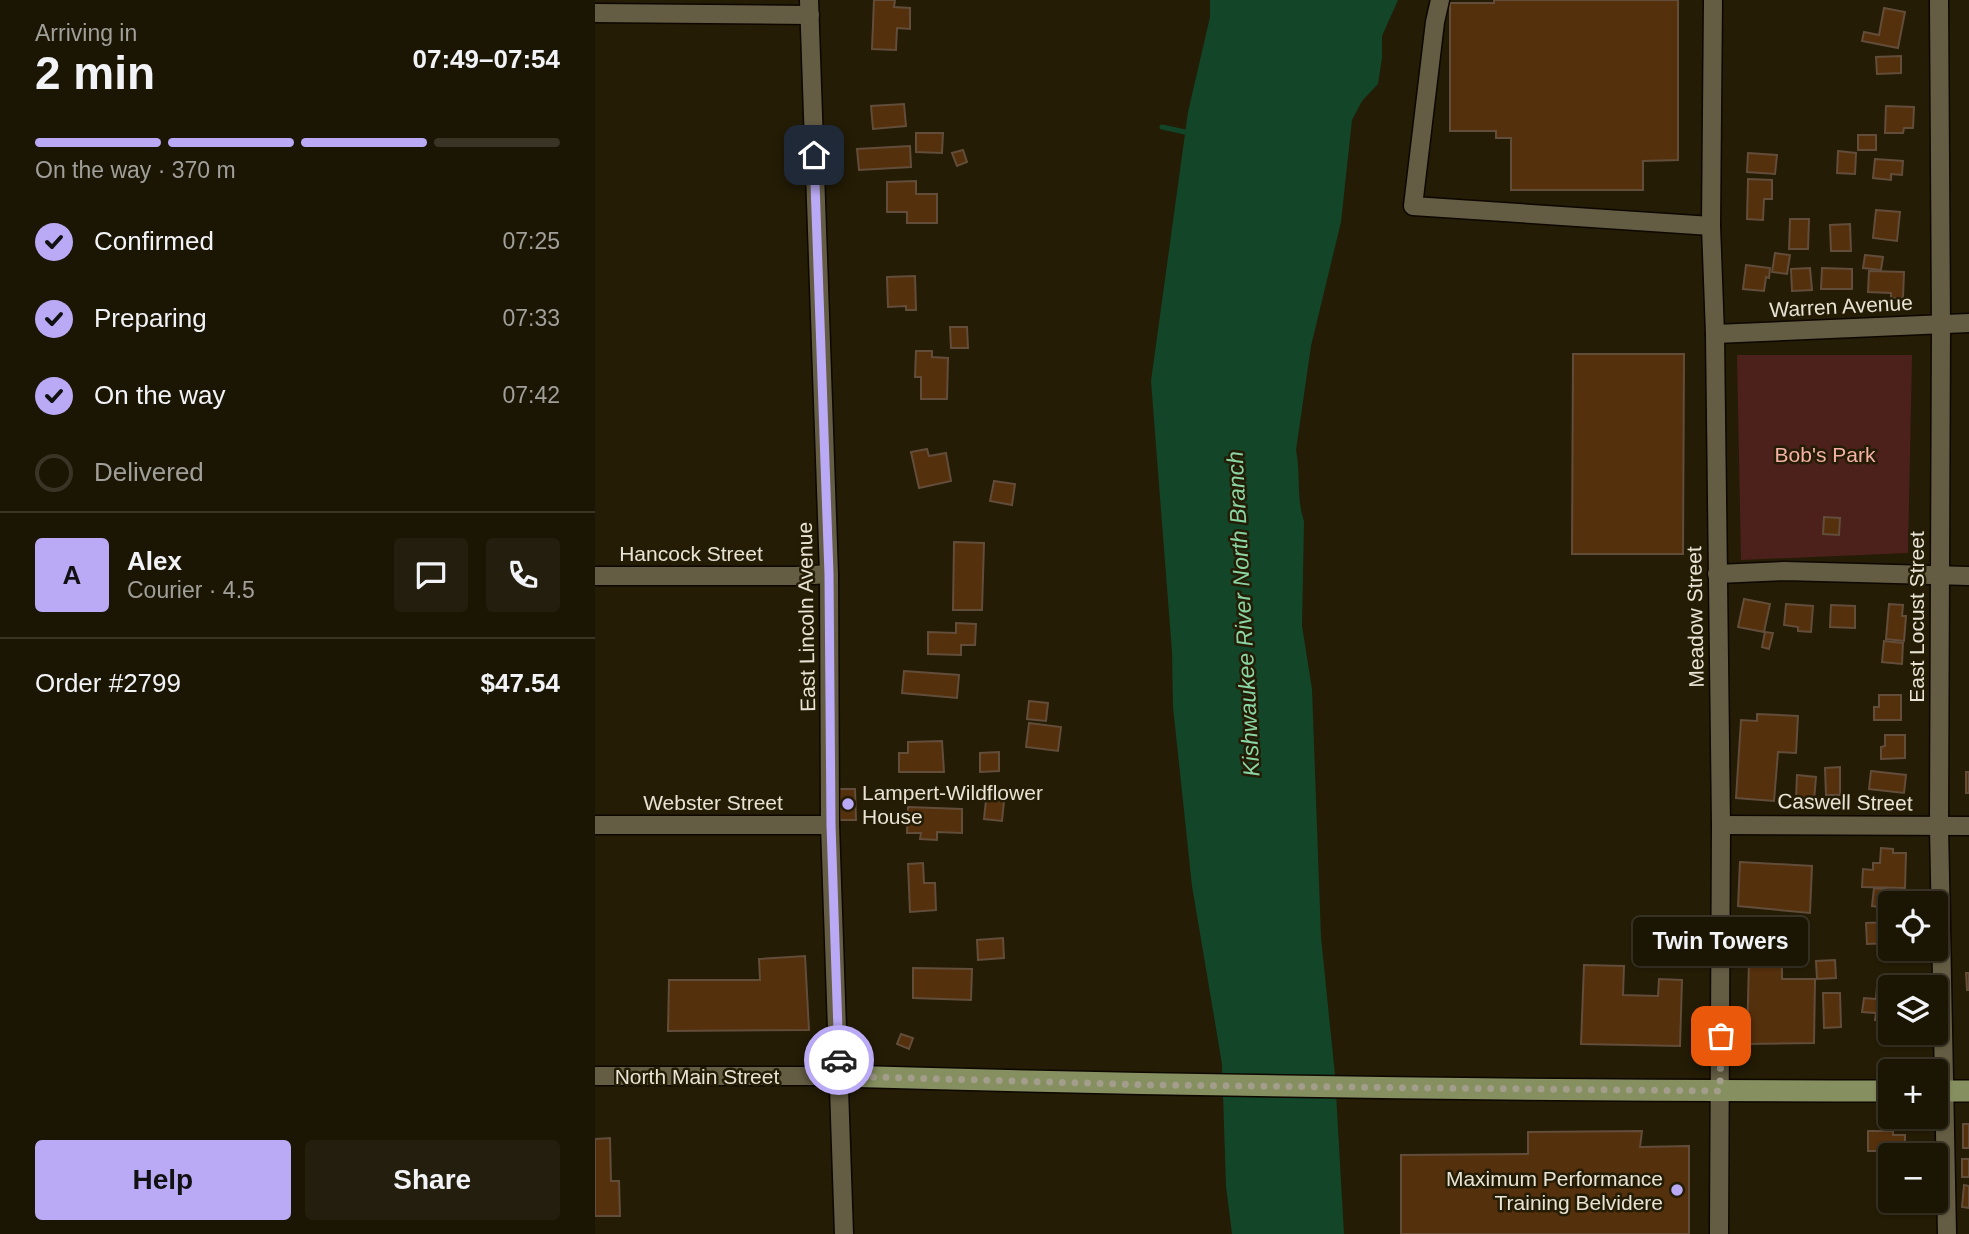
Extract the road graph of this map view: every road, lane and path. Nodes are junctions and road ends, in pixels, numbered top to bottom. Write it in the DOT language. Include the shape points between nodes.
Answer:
graph roads {
  1 [pos="1440,0"];
  2 [pos="1713,0"];
  3 [pos="1939,0"];
  4 [pos="809,8"];
  5 [pos="595,13"];
  6 [pos="1711,226"];
  7 [pos="1969,323"];
  8 [pos="1941,324"];
  9 [pos="1715,334"];
  10 [pos="829,574"];
  11 [pos="1717,574"];
  12 [pos="595,576"];
  13 [pos="1939,576"];
  14 [pos="1969,576"];
  15 [pos="595,825"];
  16 [pos="831,825"];
  17 [pos="1721,825"];
  18 [pos="1939,826"];
  19 [pos="1969,826"];
  20 [pos="1940,1059"];
  21 [pos="595,1076"];
  22 [pos="839,1076"];
  23 [pos="1720,1091"];
  24 [pos="1878,1091"];
  25 [pos="1948,1091"];
  26 [pos="1969,1091"];
  27 [pos="1942,1129"];
  28 [pos="844,1234"];
  29 [pos="1719,1234"];
  30 [pos="1947,1234"];
  1 -- 6 [label="street" via="1413,206"];
  2 -- 6 [label="street, Meadow Street"];
  3 -- 8 [label="street, East Locust Street"];
  4 -- 5 [label="street"];
  4 -- 10 [label="street, East Lincoln Avenue"];
  6 -- 9 [label="street, Meadow Street"];
  7 -- 8 [label="street, Warren Avenue"];
  8 -- 9 [label="street, Warren Avenue"];
  8 -- 13 [label="street, East Locust Street"];
  9 -- 11 [label="street, Meadow Street"];
  10 -- 12 [label="street, Hancock Street"];
  10 -- 16 [label="street, East Lincoln Avenue"];
  11 -- 13 [label="street" via="1784,571"];
  11 -- 17 [label="street, Meadow Street"];
  13 -- 14 [label="street"];
  13 -- 18 [label="street, East Locust Street"];
  15 -- 16 [label="street, Webster Street"];
  16 -- 22 [label="street, East Lincoln Avenue"];
  17 -- 18 [label="street, Caswell Street"];
  17 -- 23 [label="street, Meadow Street"];
  18 -- 19 [label="street, Caswell Street"];
  18 -- 20 [label="street, East Locust Street"];
  21 -- 22 [label="street, North Main Street"];
  22 -- 23 [label="main road, North Main Street"];
  22 -- 28 [label="street, East Lincoln Avenue"];
  23 -- 24 [label="main road, North Main Street"];
  23 -- 29 [label="street, Meadow Street"];
  25 -- 26 [label="main road"];
  27 -- 30 [label="street, East Locust Street"];
}
